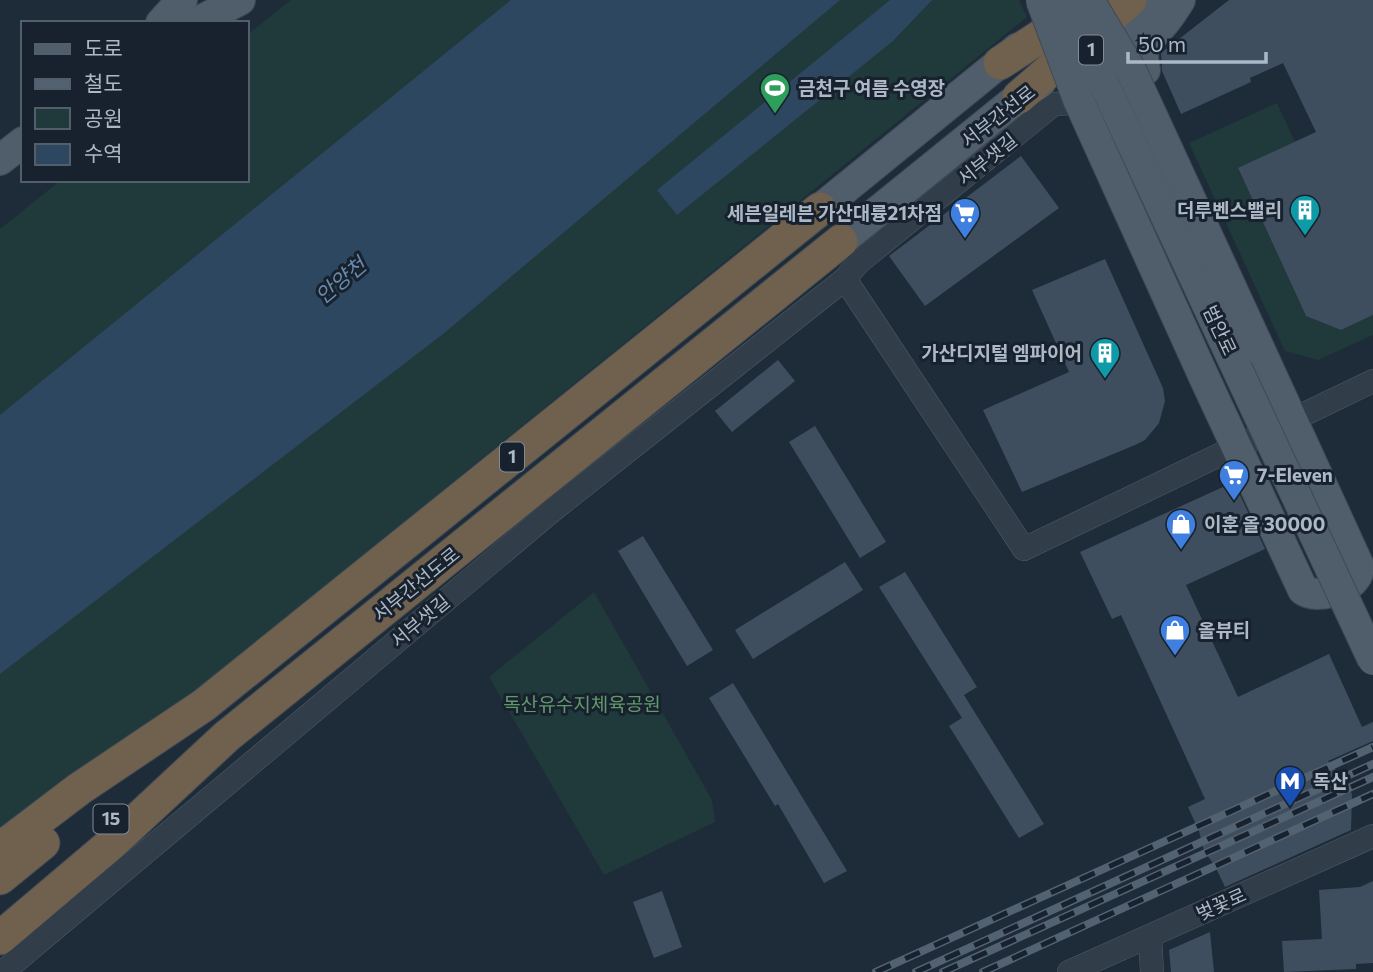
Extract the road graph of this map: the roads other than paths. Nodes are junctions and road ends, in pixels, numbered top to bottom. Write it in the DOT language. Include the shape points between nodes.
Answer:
graph roads {
  1 [pos="182,0"];
  2 [pos="201,0"];
  3 [pos="240,0"];
  4 [pos="1041,0"];
  5 [pos="1065,0"];
  6 [pos="1072,0"];
  7 [pos="1089,0"];
  8 [pos="1096,0"];
  9 [pos="1130,0"];
  10 [pos="1161,0"];
  11 [pos="1180,0"];
  12 [pos="163,21"];
  13 [pos="175,21"];
  14 [pos="200,21"];
  15 [pos="1000,64"];
  16 [pos="1145,70"];
  17 [pos="1019,97"];
  18 [pos="21,144"];
  19 [pos="0,160"];
  20 [pos="820,209"];
  21 [pos="841,241"];
  22 [pos="845,279"];
  23 [pos="1373,381"];
  24 [pos="1293,419"];
  25 [pos="1237,447"];
  26 [pos="1373,660"];
  27 [pos="204,705"];
  28 [pos="227,736"];
  29 [pos="1373,836"];
  30 [pos="0,849"];
  31 [pos="0,878"];
  32 [pos="0,908"];
  33 [pos="1150,936"];
  34 [pos="0,938"];
  35 [pos="3,972"];
  36 [pos="1069,972"];
  37 [pos="1152,972"];
  1 -- 12 [label="main road"];
  2 -- 13 [label="main road"];
  3 -- 14 [label="main road"];
  4 -- 25 [label="main road, bridge" via="1078,99"];
  5 -- 26 [label="main road, 범안로, bridge"];
  6 -- 15 [label="main road, 서부간선로 / 1"];
  7 -- 24 [label="main road, bridge" via="1131,70"];
  8 -- 15 [label="highway"];
  9 -- 17 [label="highway"];
  10 -- 17 [label="main road, 서부간선로 / 1"];
  11 -- 16 [label="main road" via="1146,42"];
  15 -- 20 [label="main road, 서부간선로 / 1"];
  16 -- 22 [label="street, 서부샛길" via="1096,102 1054,104 858,263"];
  17 -- 21 [label="main road, 서부간선로 / 1"];
  18 -- 19 [label="main road"];
  20 -- 27 [label="highway, 서부간선도로 / 1"];
  21 -- 28 [label="highway, 서부간선도로 / 1"];
  22 -- 25 [label="street" via="1024,549"];
  22 -- 35 [label="street, 서부샛길" via="552,510"];
  23 -- 24 [label="street"];
  24 -- 25 [label="street"];
  24 -- 25 [label="main road" via="1359,566 1350,583 1324,595 1303,590"];
  27 -- 30 [label="highway, 서부간선도로 / 1"];
  27 -- 31 [label="highway, 15"];
  28 -- 32 [label="highway, 15" via="102,826"];
  28 -- 34 [label="highway, 서부간선도로 / 1"];
  29 -- 33 [label="street, 벚꽃로"];
  33 -- 36 [label="street, 벚꽃로"];
  33 -- 37 [label="street"];
}
